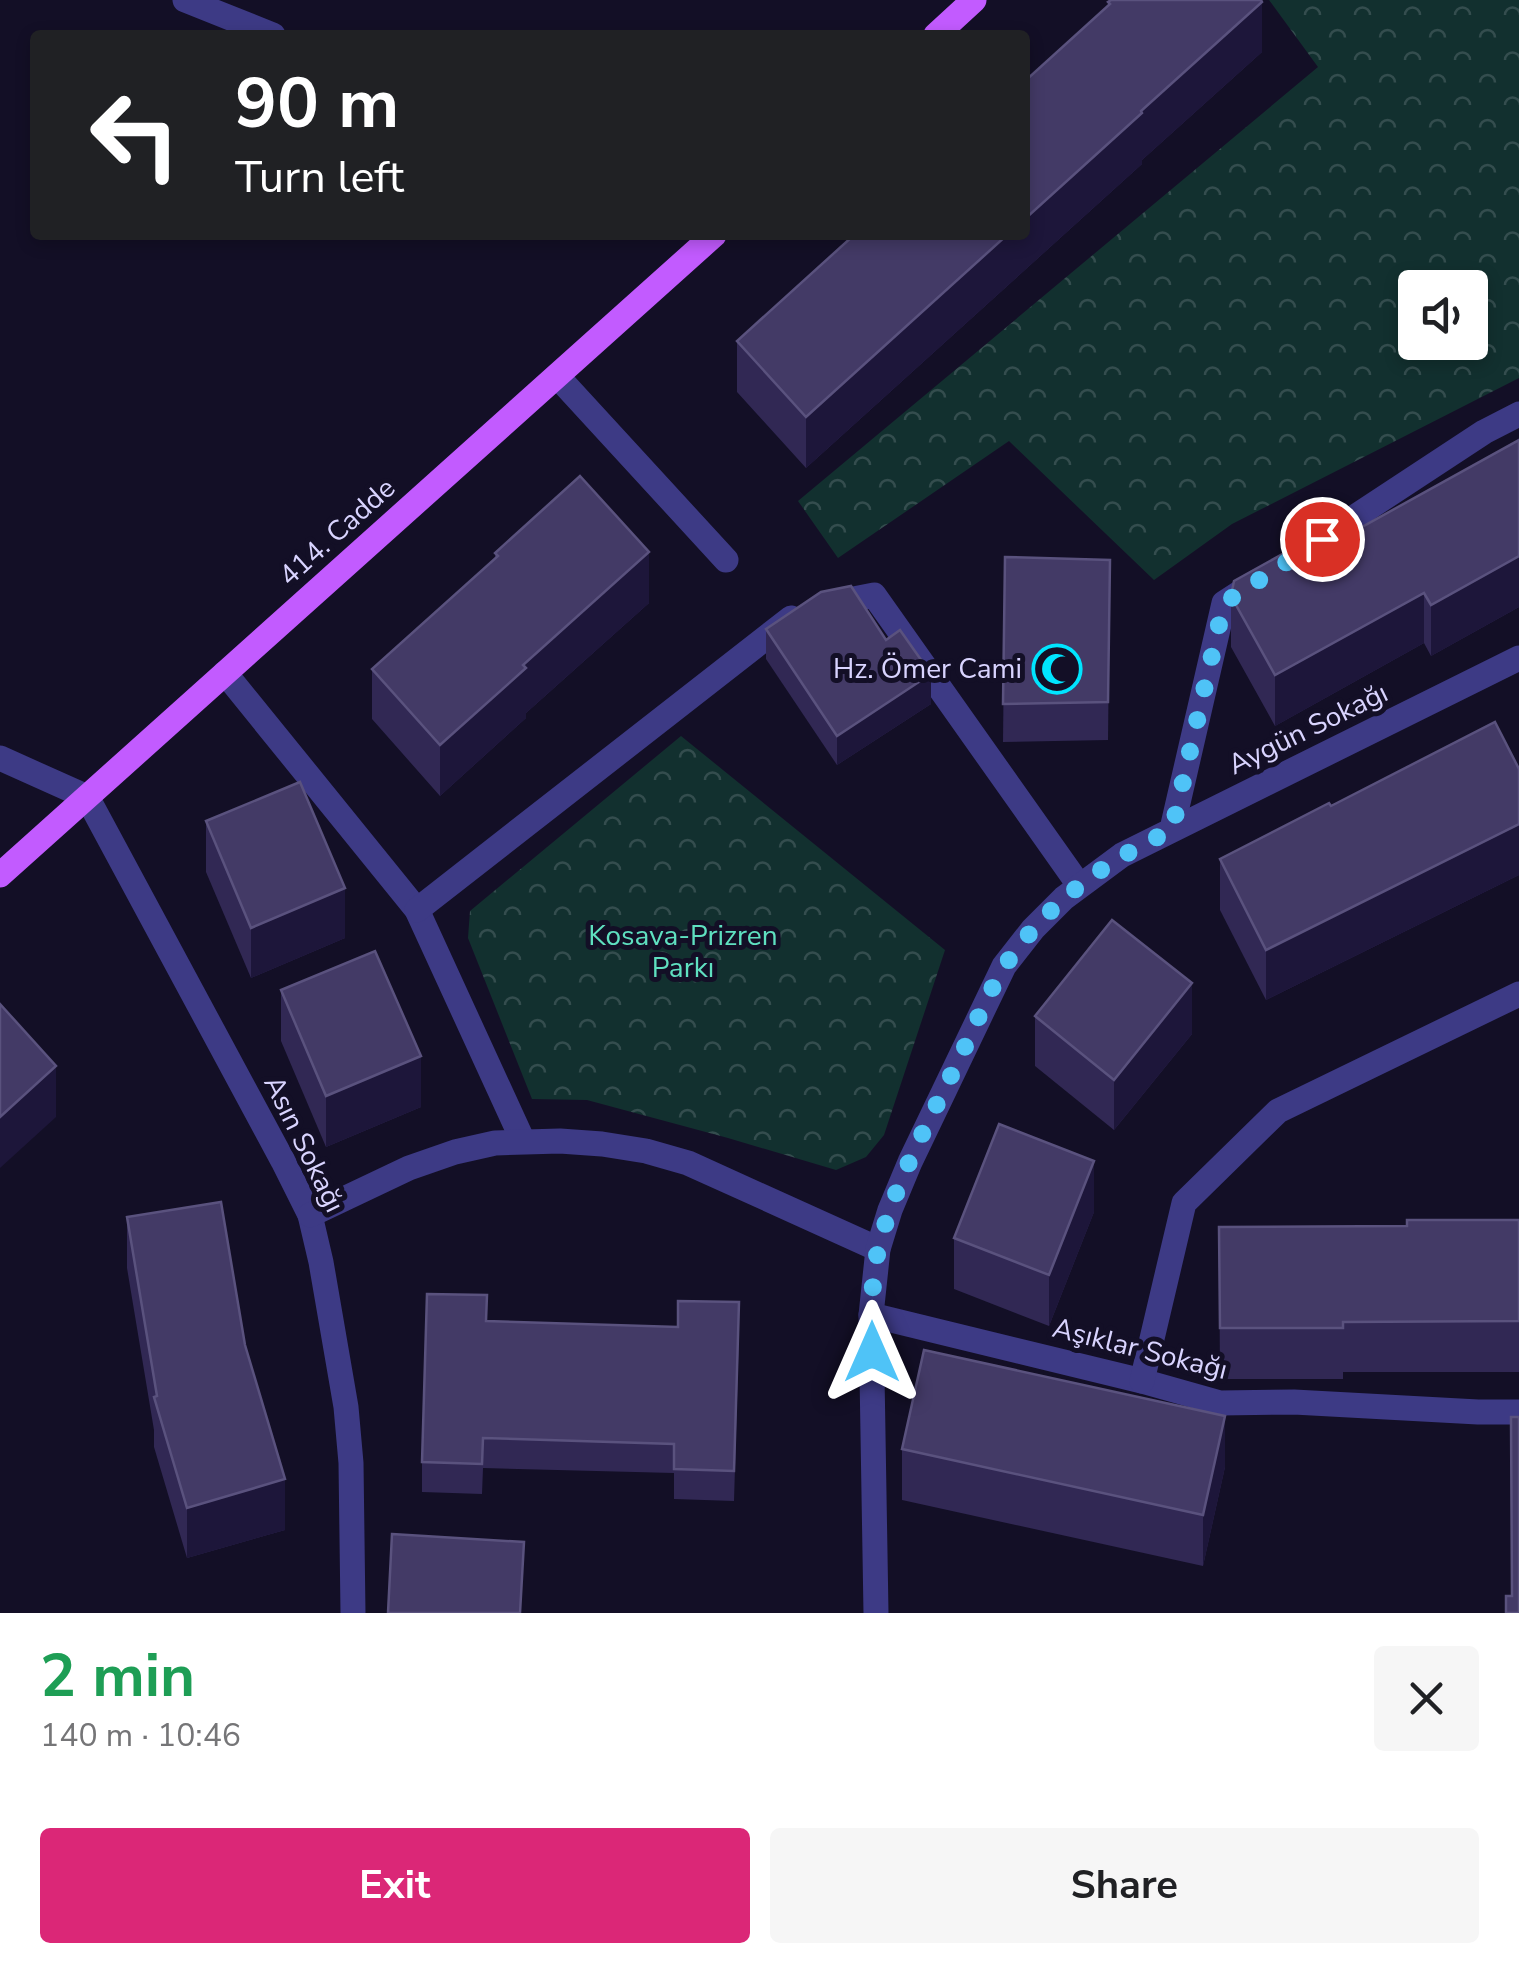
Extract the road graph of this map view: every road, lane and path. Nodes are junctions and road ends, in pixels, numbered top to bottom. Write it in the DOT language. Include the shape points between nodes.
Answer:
graph roads {
  1 [pos="185,0"];
  2 [pos="974,0"];
  3 [pos="260,30"];
  4 [pos="941,30"];
  5 [pos="708,240"];
  6 [pos="556,376"];
  7 [pos="1519,414"];
  8 [pos="726,560"];
  9 [pos="1519,658"];
  10 [pos="224,673"];
  11 [pos="0,758"];
  12 [pos="87,796"];
  13 [pos="1172,830"];
  14 [pos="0,875"];
  15 [pos="1079,885"];
  16 [pos="417,910"];
  17 [pos="1519,994"];
  18 [pos="523,1141"];
  19 [pos="310,1215"];
  20 [pos="878,1249"];
  21 [pos="871,1315"];
  22 [pos="1142,1381"];
  23 [pos="1519,1412"];
  24 [pos="353,1613"];
  25 [pos="876,1613"];
  1 -- 3 [label="street"];
  2 -- 4 [label="main road"];
  5 -- 6 [label="main road, 414. Cadde"];
  6 -- 8 [label="street"];
  6 -- 10 [label="main road, 414. Cadde"];
  7 -- 13 [label="street" via="1224,603"];
  9 -- 13 [label="street, Aygün Sokağı"];
  10 -- 12 [label="main road, 414. Cadde"];
  10 -- 16 [label="street"];
  11 -- 12 [label="street"];
  12 -- 14 [label="main road, 414. Cadde"];
  12 -- 19 [label="street, Asın Sokağı"];
  13 -- 15 [label="street, Aygün Sokağı"];
  15 -- 16 [label="street" via="874,595 802,609"];
  15 -- 20 [label="street, Aygün Sokağı" via="1004,966 910,1162"];
  16 -- 18 [label="street"];
  17 -- 22 [label="street" via="1278,1111 1184,1203"];
  18 -- 19 [label="street" via="455,1152"];
  18 -- 20 [label="street" via="602,1144 688,1163"];
  19 -- 24 [label="street, Asın Sokağı" via="350,1433"];
  20 -- 21 [label="street, Aygün Sokağı"];
  21 -- 22 [label="street, Aşıklar Sokağı"];
  21 -- 25 [label="street, Aygün Sokağı"];
  22 -- 23 [label="street, Aşıklar Sokağı" via="1220,1403"];
}
